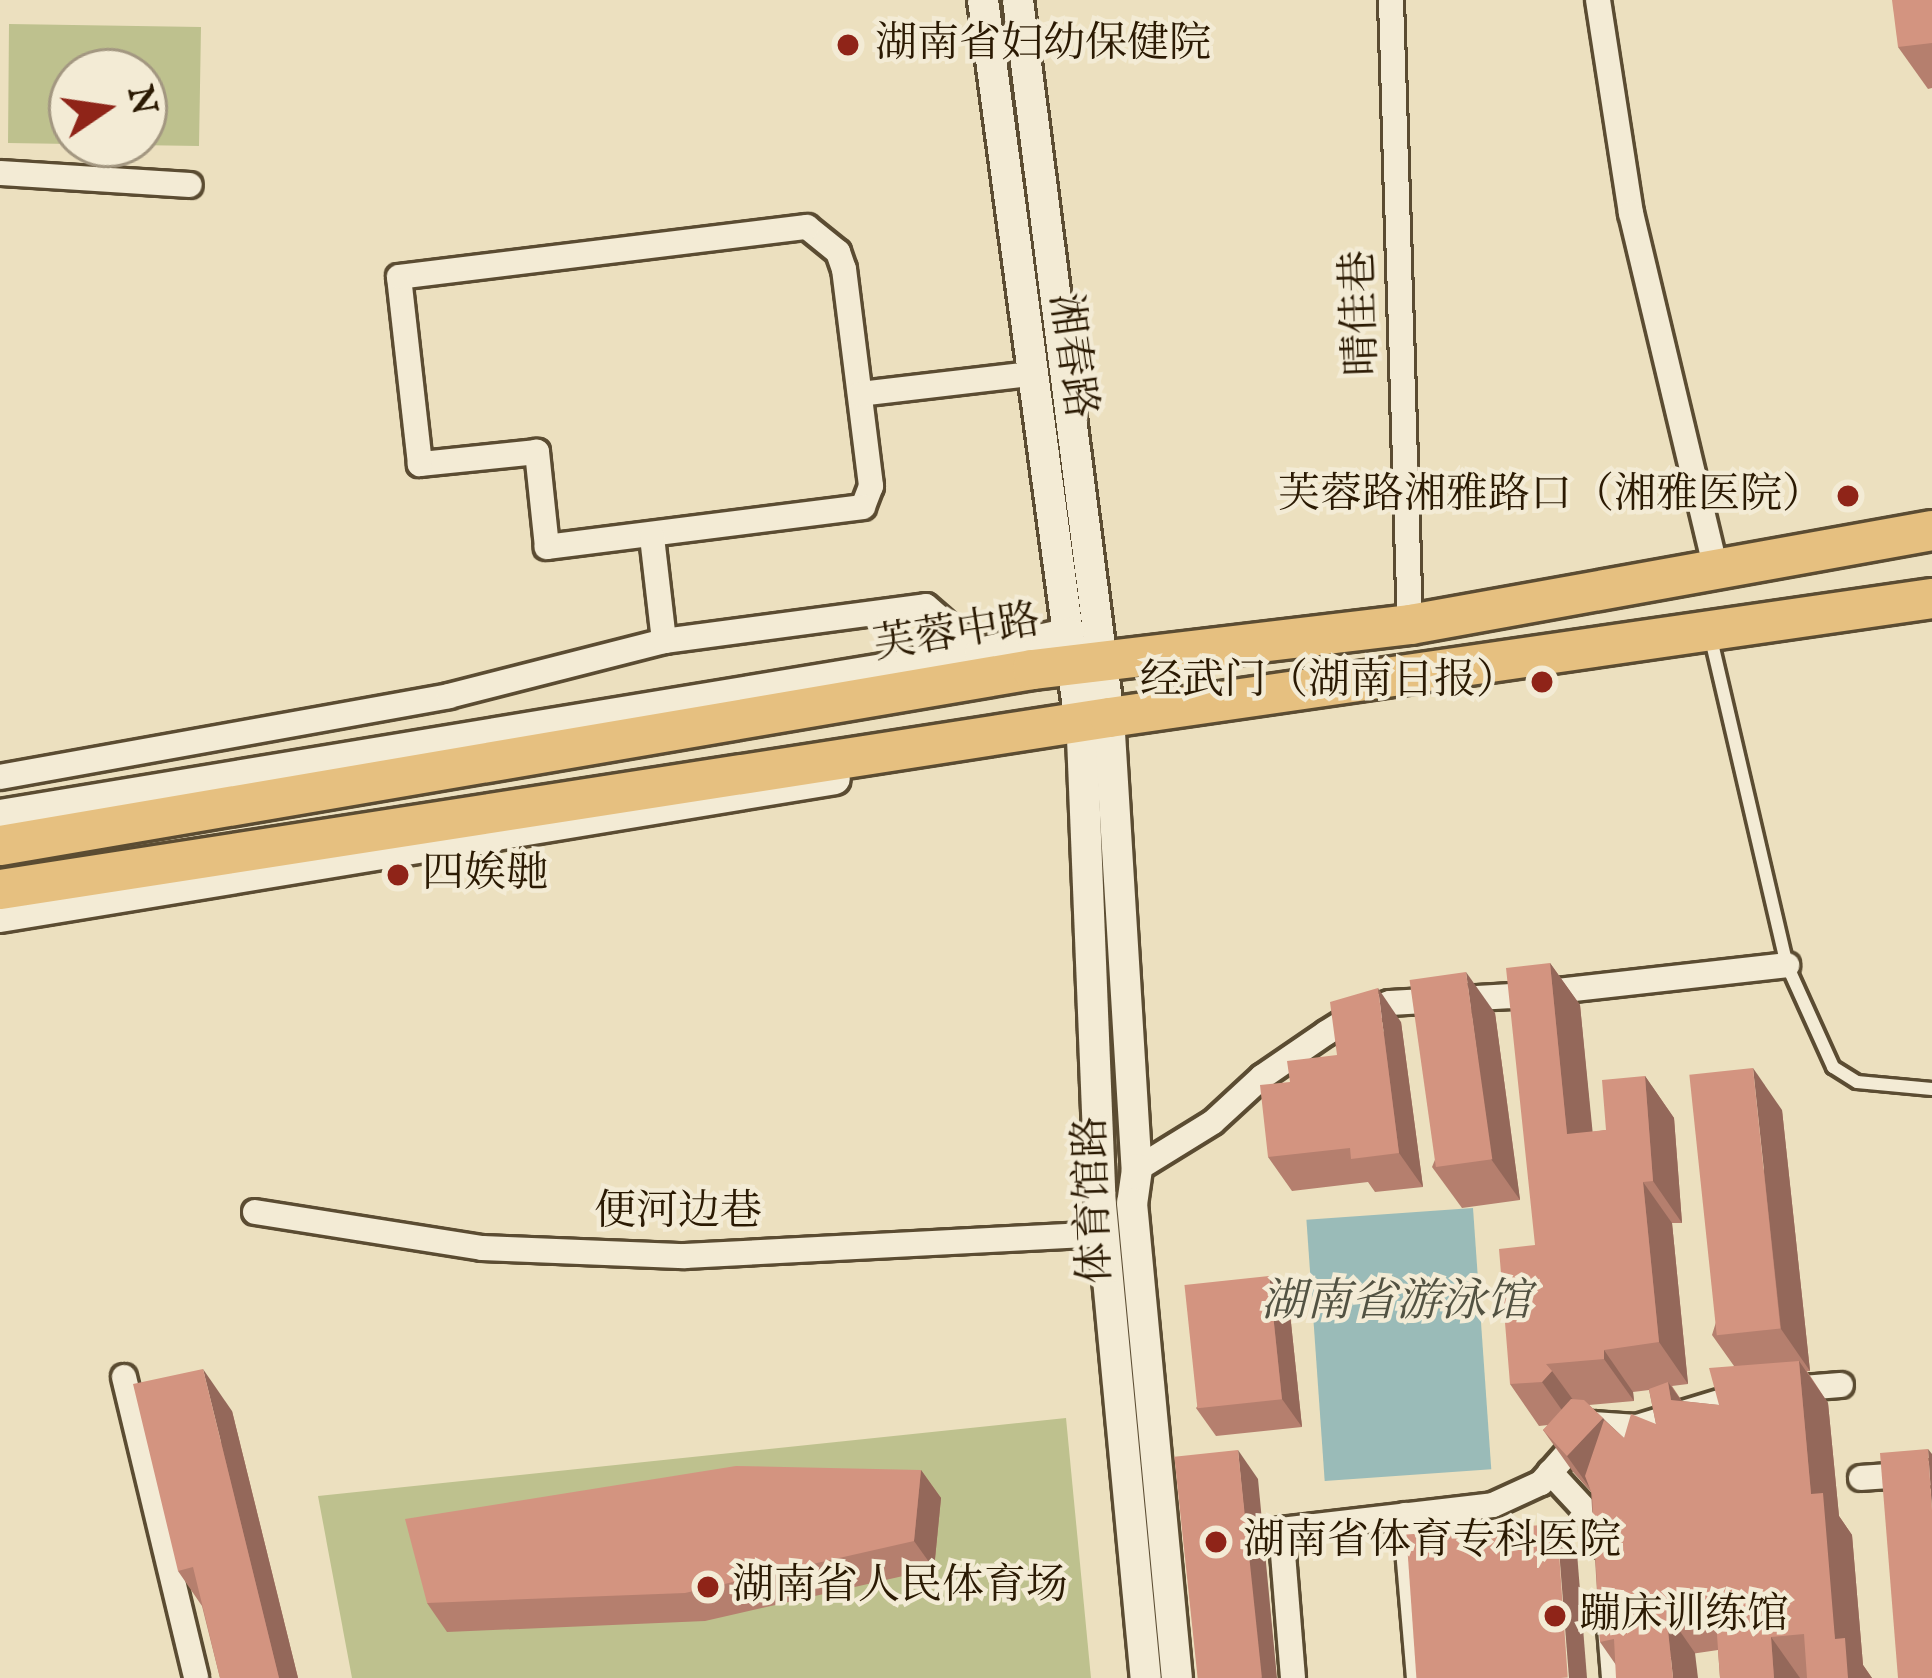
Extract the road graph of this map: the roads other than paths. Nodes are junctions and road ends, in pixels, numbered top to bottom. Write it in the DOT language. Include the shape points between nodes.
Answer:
graph roads {
  1 [pos="983,0"];
  2 [pos="1018,0"];
  3 [pos="1391,0"];
  4 [pos="1598,0"];
  5 [pos="0,173"];
  6 [pos="190,185"];
  7 [pos="1030,374"];
  8 [pos="860,394"];
  9 [pos="1932,530"];
  10 [pos="652,537"];
  11 [pos="1715,566"];
  12 [pos="1932,598"];
  13 [pos="1410,624"];
  14 [pos="1710,634"];
  15 [pos="664,641"];
  16 [pos="980,653"];
  17 [pos="1069,657"];
  18 [pos="1091,726"];
  19 [pos="0,777"];
  20 [pos="0,815"];
  21 [pos="0,845"];
  22 [pos="0,889"];
  23 [pos="0,916"];
  24 [pos="1786,965"];
  25 [pos="1932,1089"];
  26 [pos="1137,1169"];
  27 [pos="255,1212"];
  28 [pos="1104,1234"];
  29 [pos="124,1377"];
  30 [pos="1841,1385"];
  31 [pos="1550,1472"];
  32 [pos="1932,1473"];
  33 [pos="1861,1478"];
  34 [pos="1405,1515"];
  35 [pos="196,1678"];
  36 [pos="1145,1678"];
  37 [pos="1177,1678"];
  38 [pos="1293,1678"];
  39 [pos="1419,1678"];
  40 [pos="1614,1678"];
  1 -- 7 [label="street, 湘春路"];
  2 -- 17 [label="street, 湘春路"];
  3 -- 13 [label="street, 晴佳巷"];
  4 -- 11 [label="street" via="1631,212"];
  5 -- 6 [label="street"];
  7 -- 8 [label="street"];
  7 -- 17 [label="street, 湘春路"];
  8 -- 10 [label="street" via="871,486 863,507"];
  8 -- 10 [label="street" via="844,269 838,252 807,226 399,277 420,464 537,452 548,547"];
  9 -- 11 [label="main road, 芙蓉中路"];
  10 -- 15 [label="street"];
  11 -- 13 [label="main road, 芙蓉中路"];
  12 -- 14 [label="main road"];
  13 -- 17 [label="main road, 芙蓉中路"];
  14 -- 18 [label="main road"];
  14 -- 24 [label="lane"];
  15 -- 16 [label="street" via="926,606"];
  15 -- 19 [label="street" via="449,696"];
  16 -- 17 [label="main road"];
  16 -- 20 [label="street"];
  17 -- 18 [label="street, 湘春路"];
  17 -- 21 [label="main road, 芙蓉中路"];
  18 -- 22 [label="main road"];
  18 -- 23 [label="street"];
  18 -- 26 [label="street, 体育馆路"];
  18 -- 28 [label="street, 体育馆路"];
  24 -- 25 [label="lane" via="1833,1067 1857,1082"];
  24 -- 26 [label="street" via="1390,1003 1326,1033"];
  26 -- 37 [label="street, 体育馆路" via="1132,1203"];
  27 -- 28 [label="street, 便河边巷" via="482,1248 685,1256"];
  28 -- 36 [label="street, 体育馆路"];
  29 -- 35 [label="street"];
  30 -- 31 [label="street" via="1733,1394 1637,1427 1593,1424"];
  31 -- 34 [label="street" via="1493,1504"];
  31 -- 40 [label="street" via="1602,1528"];
  32 -- 33 [label="street"];
  34 -- 38 [label="street" via="1281,1530"];
  34 -- 39 [label="street"];
}
